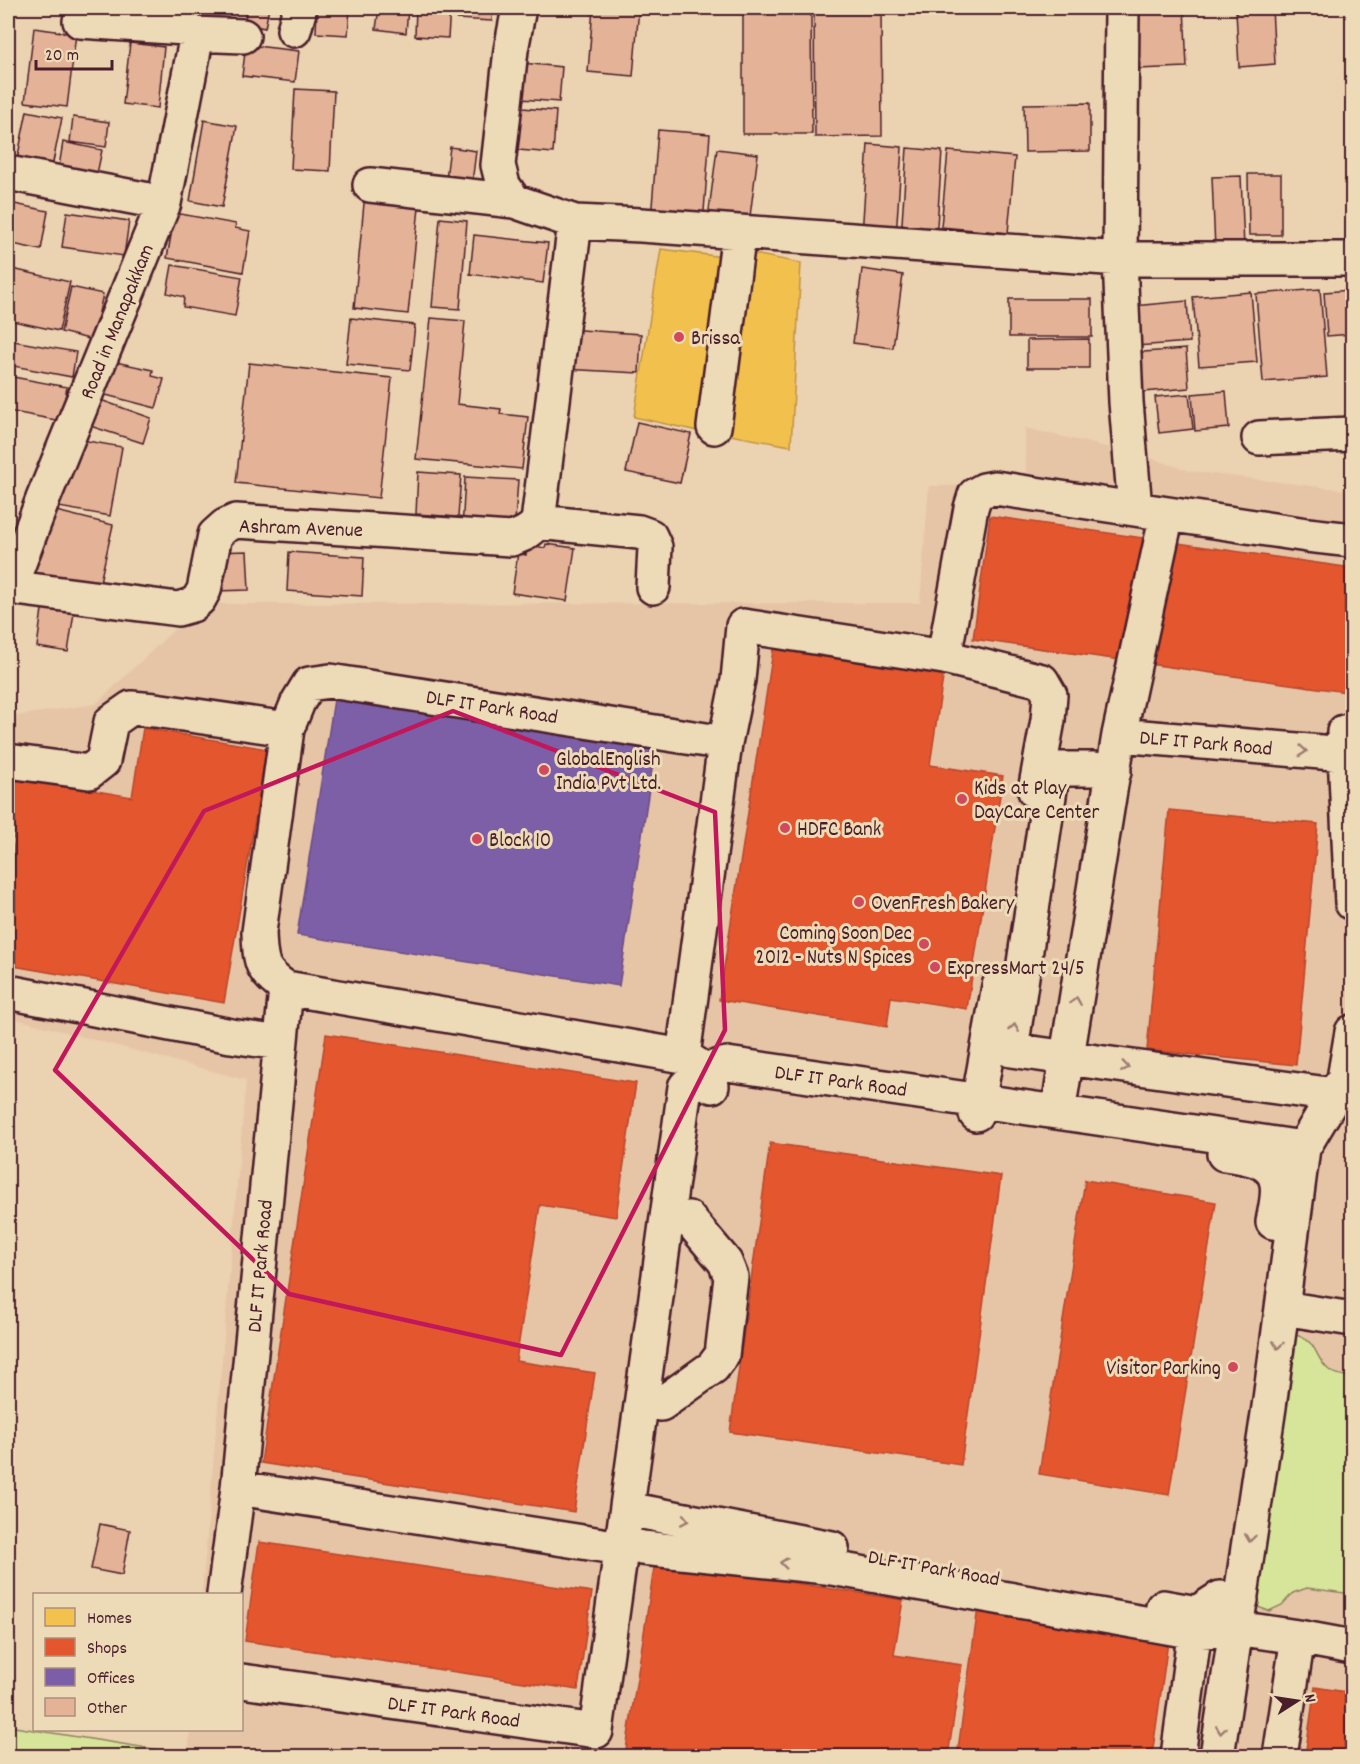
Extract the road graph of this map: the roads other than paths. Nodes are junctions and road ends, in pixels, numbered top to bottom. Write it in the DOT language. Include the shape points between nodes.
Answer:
graph roads {
  1 [pos="519,8"];
  2 [pos="1122,8"];
  3 [pos="80,21"];
  4 [pos="193,34"];
  5 [pos="243,36"];
  6 [pos="8,173"];
  7 [pos="370,185"];
  8 [pos="514,201"];
  9 [pos="164,203"];
  10 [pos="575,222"];
  11 [pos="739,232"];
  12 [pos="1120,259"];
  13 [pos="1353,259"];
  14 [pos="714,427"];
  15 [pos="1353,434"];
  16 [pos="1258,438"];
  17 [pos="1151,512"];
  18 [pos="538,522"];
  19 [pos="1353,540"];
  20 [pos="9,587"];
  21 [pos="653,587"];
  22 [pos="944,657"];
  23 [pos="286,729"];
  24 [pos="1119,735"];
  25 [pos="1347,739"];
  26 [pos="725,743"];
  27 [pos="8,761"];
  28 [pos="1114,772"];
  29 [pos="1353,903"];
  30 [pos="286,988"];
  31 [pos="8,992"];
  32 [pos="1353,1032"];
  33 [pos="280,1044"];
  34 [pos="1067,1059"];
  35 [pos="700,1071"];
  36 [pos="1334,1095"];
  37 [pos="976,1108"];
  38 [pos="1058,1112"];
  39 [pos="1303,1148"];
  40 [pos="1273,1171"];
  41 [pos="688,1218"];
  42 [pos="1282,1308"];
  43 [pos="1353,1319"];
  44 [pos="661,1404"];
  45 [pos="1258,1405"];
  46 [pos="238,1488"];
  47 [pos="636,1511"];
  48 [pos="628,1546"];
  49 [pos="224,1593"];
  50 [pos="1218,1614"];
  51 [pos="1298,1636"];
  52 [pos="1353,1647"];
  53 [pos="243,1681"];
  54 [pos="594,1744"];
  55 [pos="1178,1756"];
  56 [pos="1217,1756"];
  57 [pos="1280,1756"];
  1 -- 8 [label="street" via="498,165 503,185"];
  2 -- 12 [label="street"];
  3 -- 4 [label="street" via="185,28"];
  4 -- 5 [label="street"];
  4 -- 9 [label="street, Road in Manapakkam" via="195,45"];
  6 -- 9 [label="street"];
  7 -- 8 [label="street"];
  8 -- 10 [label="street"];
  9 -- 20 [label="street, Road in Manapakkam"];
  10 -- 11 [label="street"];
  10 -- 18 [label="street"];
  11 -- 12 [label="street"];
  11 -- 14 [label="street"];
  12 -- 13 [label="street"];
  12 -- 17 [label="street" via="1126,402"];
  15 -- 16 [label="street"];
  17 -- 19 [label="street"];
  17 -- 22 [label="street" via="995,488 975,495"];
  17 -- 24 [label="street"];
  18 -- 20 [label="street, Ashram Avenue" via="532,530 511,539 236,520 215,535 199,599 178,609"];
  18 -- 21 [label="street" via="650,536 655,547"];
  22 -- 26 [label="street" via="743,626 738,680"];
  22 -- 37 [label="street" via="1042,681 1050,695"];
  23 -- 26 [label="street, DLF IT Park Road" via="309,684 330,681"];
  23 -- 27 [label="street" via="131,708 111,722 103,761 89,772"];
  23 -- 30 [label="street, DLF IT Park Road" via="260,932 260,959 270,977"];
  24 -- 25 [label="street, DLF IT Park Road, one-way"];
  24 -- 28 [label="street, DLF IT Park Road"];
  25 -- 29 [label="street, DLF IT Park Road"];
  26 -- 35 [label="street"];
  34 -- 28 [label="street, DLF IT Park Road, one-way"];
  34 -- 28 [label="street, one-way" via="1011,1050 1053,769"];
  30 -- 33 [label="street, DLF IT Park Road"];
  30 -- 35 [label="street, DLF IT Park Road"];
  31 -- 33 [label="street"];
  32 -- 36 [label="street" via="1344,1078"];
  33 -- 46 [label="street, DLF IT Park Road"];
  34 -- 36 [label="street, one-way"];
  34 -- 38 [label="street, DLF IT Park Road"];
  35 -- 37 [label="street, DLF IT Park Road" via="727,1064"];
  35 -- 41 [label="street" via="703,1105"];
  35 -- 47 [label="street" via="686,1088"];
  36 -- 39 [label="street"];
  37 -- 38 [label="street, DLF IT Park Road"];
  37 -- 40 [label="street, DLF IT Park Road" via="1255,1158"];
  38 -- 39 [label="street, DLF IT Park Road"];
  39 -- 40 [label="street"];
  39 -- 42 [label="street"];
  40 -- 45 [label="street" via="1277,1195"];
  41 -- 44 [label="street"];
  41 -- 44 [label="street" via="725,1262 731,1277 722,1355"];
  42 -- 43 [label="street"];
  42 -- 45 [label="street, one-way"];
  44 -- 47 [label="street"];
  45 -- 50 [label="street"];
  46 -- 48 [label="street, DLF IT Park Road"];
  46 -- 49 [label="street, DLF IT Park Road"];
  47 -- 48 [label="street"];
  47 -- 50 [label="street, DLF IT Park Road, one-way" via="972,1575"];
  50 -- 48 [label="street, DLF IT Park Road, one-way"];
  48 -- 54 [label="street, DLF IT Park Road"];
  50 -- 51 [label="street, DLF IT Park Road"];
  50 -- 55 [label="street"];
  50 -- 56 [label="street, one-way"];
  51 -- 52 [label="street, DLF IT Park Road"];
  51 -- 57 [label="street"];
  53 -- 54 [label="street, DLF IT Park Road"];
}
